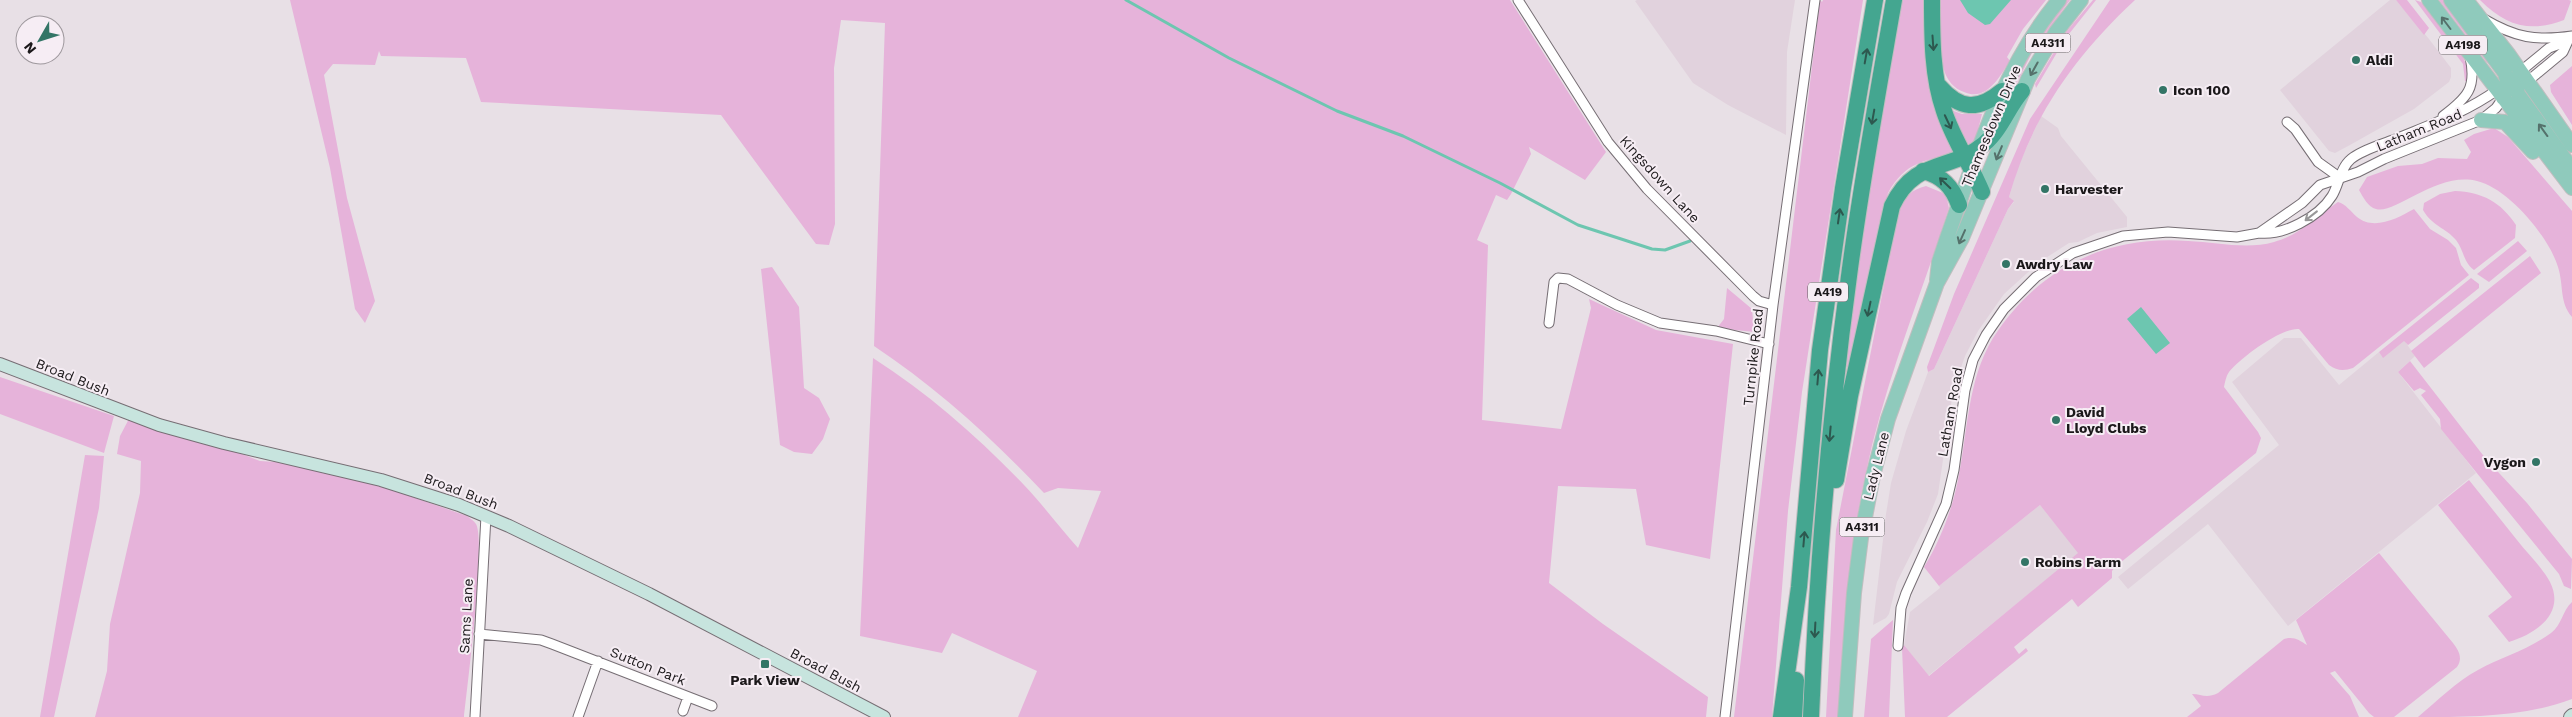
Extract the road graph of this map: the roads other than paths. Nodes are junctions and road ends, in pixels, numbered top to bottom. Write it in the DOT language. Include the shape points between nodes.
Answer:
graph roads {
  1 [pos="1518,0"];
  2 [pos="1815,0"];
  3 [pos="1875,0"];
  4 [pos="1894,0"];
  5 [pos="1932,0"];
  6 [pos="2059,0"];
  7 [pos="2081,0"];
  8 [pos="2429,0"];
  9 [pos="2451,0"];
  10 [pos="2466,0"];
  11 [pos="2480,16"];
  12 [pos="2571,38"];
  13 [pos="2469,52"];
  14 [pos="2518,80"];
  15 [pos="1939,86"];
  16 [pos="2002,91"];
  17 [pos="2022,91"];
  18 [pos="2500,94"];
  19 [pos="2437,120"];
  20 [pos="2481,120"];
  21 [pos="2287,122"];
  22 [pos="2572,144"];
  23 [pos="1973,157"];
  24 [pos="2553,164"];
  25 [pos="2572,169"];
  26 [pos="1923,171"];
  27 [pos="2339,177"];
  28 [pos="2572,188"];
  29 [pos="1982,192"];
  30 [pos="1958,205"];
  31 [pos="2259,233"];
  32 [pos="1937,283"];
  33 [pos="1773,305"];
  34 [pos="1549,323"];
  35 [pos="1769,344"];
  36 [pos="0,364"];
  37 [pos="486,516"];
  38 [pos="1818,581"];
  39 [pos="1799,587"];
  40 [pos="479,634"];
  41 [pos="1898,646"];
  42 [pos="598,661"];
  43 [pos="688,697"];
  44 [pos="712,706"];
  45 [pos="683,711"];
  46 [pos="475,717"];
  47 [pos="578,717"];
  48 [pos="884,717"];
  49 [pos="1725,717"];
  50 [pos="1781,717"];
  51 [pos="1794,717"];
  52 [pos="1811,717"];
  53 [pos="1845,717"];
  1 -- 33 [label="street, Kingsdown Lane" via="1598,127 1632,173 1759,302"];
  2 -- 33 [label="street, Turnpike Road"];
  39 -- 3 [label="highway, A419, one-way" via="1820,350 1844,178"];
  4 -- 38 [label="highway, A419, one-way" via="1849,276 1831,423"];
  5 -- 15 [label="highway, one-way" via="1933,47"];
  6 -- 16 [label="main road, Thamesdown Drive / A4311" via="2025,48"];
  7 -- 17 [label="main road, Thamesdown Drive / A4311, one-way" via="2056,32"];
  13 -- 8 [label="main road, A4198, one-way"];
  9 -- 14 [label="main road" via="2495,58"];
  10 -- 11 [label="main road, A4198"];
  11 -- 12 [label="street" via="2524,38"];
  11 -- 14 [label="main road, A4198"];
  12 -- 14 [label="street" via="2563,52"];
  13 -- 18 [label="main road, A4198"];
  13 -- 19 [label="street, Latham Road" via="2472,78 2468,96"];
  14 -- 18 [label="main road"];
  14 -- 22 [label="main road, A4198"];
  25 -- 14 [label="main road, one-way" via="2518,94"];
  15 -- 16 [label="highway" via="1955,101 1968,105 1982,105"];
  15 -- 23 [label="highway, one-way" via="1944,113"];
  16 -- 23 [label="main road, Thamesdown Drive / A4311"];
  17 -- 23 [label="highway" via="1994,134"];
  17 -- 29 [label="main road, Thamesdown Drive / A4311, one-way"];
  18 -- 19 [label="street, Latham Road"];
  18 -- 20 [label="street, Latham Road" via="2496,108"];
  18 -- 24 [label="main road, A4198"];
  19 -- 27 [label="street, Latham Road" via="2351,159"];
  20 -- 24 [label="main road" via="2504,122 2531,150"];
  20 -- 27 [label="street, Latham Road"];
  21 -- 27 [label="street" via="2318,162"];
  23 -- 26 [label="highway"];
  23 -- 29 [label="highway"];
  23 -- 30 [label="main road, Thamesdown Drive / A4311"];
  24 -- 28 [label="main road, A4198"];
  30 -- 26 [label="highway, one-way" via="1943,179"];
  26 -- 38 [label="highway, A419, one-way" via="1900,190 1889,215 1850,396"];
  27 -- 31 [label="street, Latham Road" via="2320,184 2302,203"];
  27 -- 31 [label="street, Latham Road, one-way" via="2332,197 2303,222 2276,233"];
  29 -- 32 [label="main road, Lady Lane / A4311, one-way" via="1952,260"];
  30 -- 32 [label="main road, Lady Lane / A4311" via="1939,262"];
  31 -- 41 [label="street, Latham Road" via="2228,237 2155,232 2106,240 2063,259 2036,277 2011,301 1986,335 1969,372 1946,504 1906,593 1901,608"];
  32 -- 53 [label="main road, Lady Lane / A4311" via="1888,419 1867,502 1854,593"];
  33 -- 35 [label="street, Turnpike Road"];
  34 -- 35 [label="street" via="1554,282 1558,278 1568,279 1660,323"];
  35 -- 49 [label="street, Turnpike Road"];
  36 -- 37 [label="main road, Broad Bush" via="159,425 414,490"];
  37 -- 40 [label="street, Sams Lane"];
  37 -- 48 [label="main road, Broad Bush" via="649,594"];
  38 -- 52 [label="highway, A419, one-way"];
  39 -- 50 [label="highway, A419"];
  39 -- 51 [label="highway, A419"];
  40 -- 42 [label="street, Sutton Park" via="540,640"];
  40 -- 46 [label="street, Sams Lane"];
  42 -- 43 [label="street, Sutton Park"];
  42 -- 47 [label="street, Sutton Park"];
  43 -- 44 [label="street, Sutton Park"];
  43 -- 45 [label="street, Sutton Park"];
}
